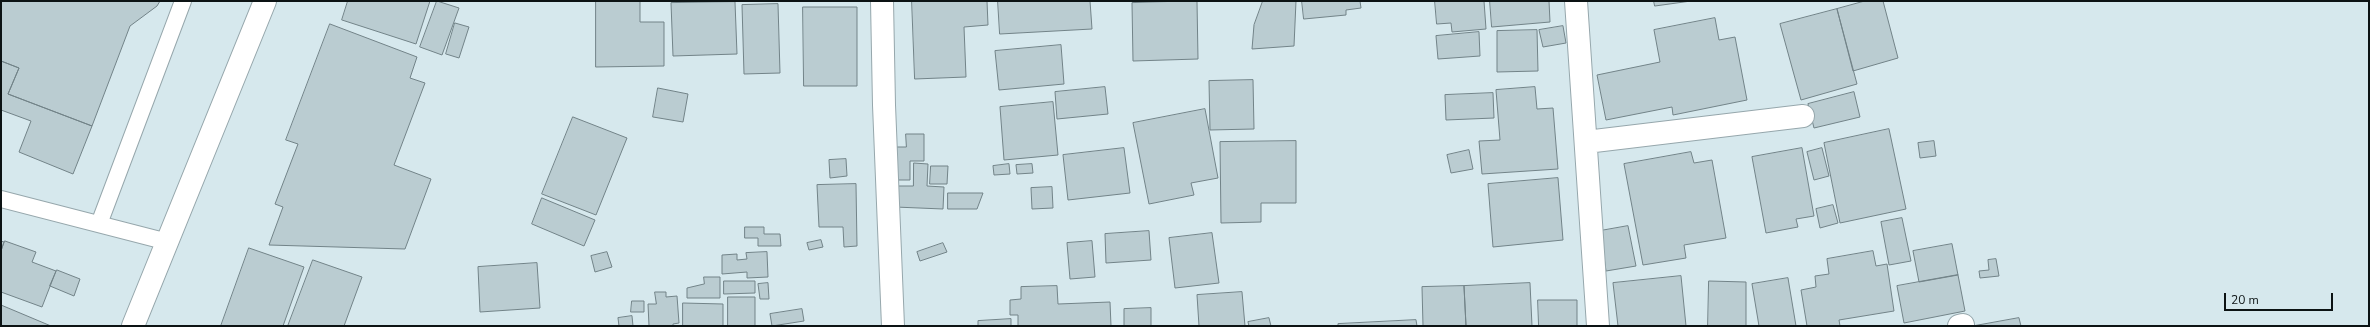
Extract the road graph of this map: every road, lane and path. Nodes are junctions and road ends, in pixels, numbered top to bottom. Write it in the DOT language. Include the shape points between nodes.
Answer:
graph roads {
  1 [pos="183,1"];
  2 [pos="265,1"];
  3 [pos="882,1"];
  4 [pos="1576,1"];
  5 [pos="1803,116"];
  6 [pos="1586,142"];
  7 [pos="1,199"];
  8 [pos="99,224"];
  9 [pos="168,242"];
  10 [pos="132,326"];
  11 [pos="893,326"];
  12 [pos="1598,326"];
  1 -- 8 [label="lane"];
  2 -- 9 [label="street"];
  3 -- 11 [label="street"];
  4 -- 6 [label="street"];
  5 -- 6 [label="street"];
  6 -- 12 [label="street"];
  7 -- 8 [label="lane"];
  8 -- 9 [label="lane"];
  9 -- 10 [label="street"];
}
